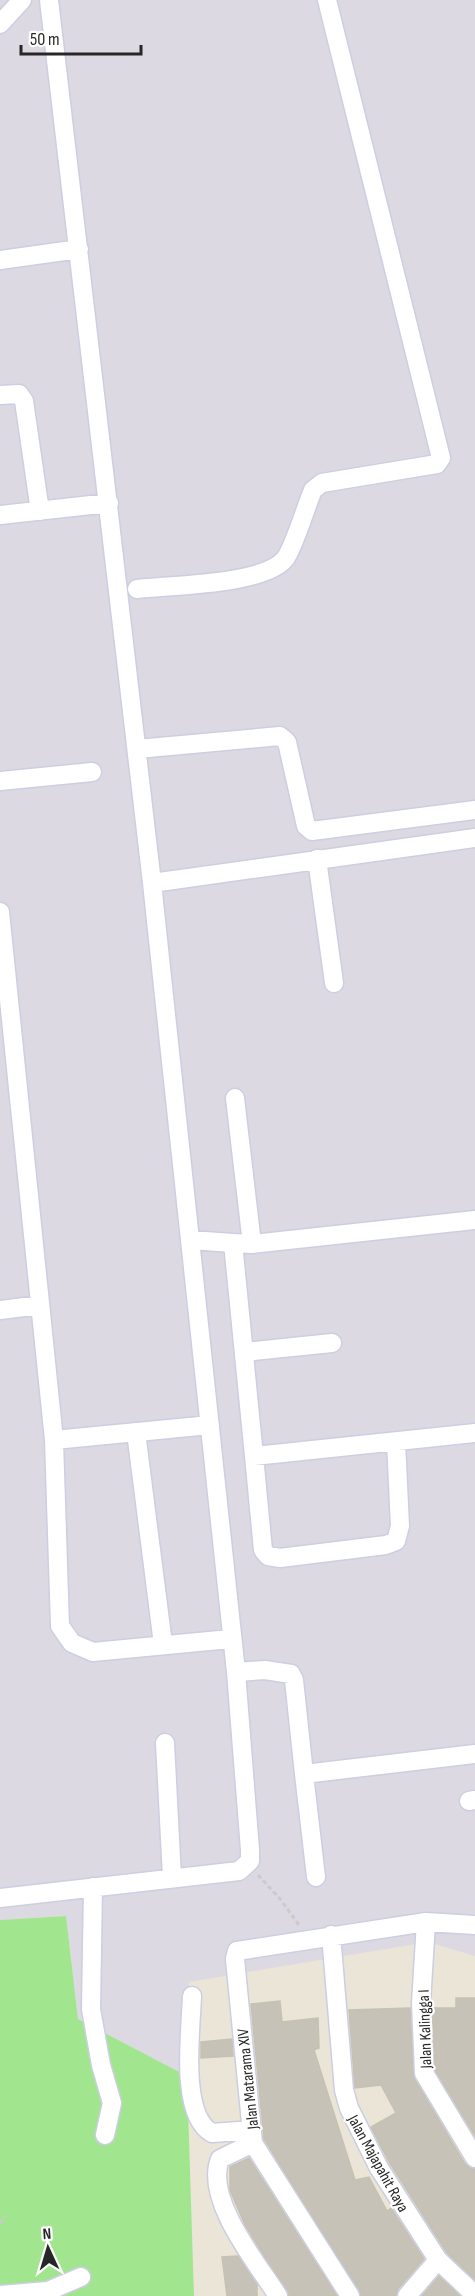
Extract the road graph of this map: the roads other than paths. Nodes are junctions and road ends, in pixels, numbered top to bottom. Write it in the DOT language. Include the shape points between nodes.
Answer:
graph roads {
  1 [pos="22,0"];
  2 [pos="49,0"];
  3 [pos="327,0"];
  4 [pos="0,24"];
  5 [pos="79,249"];
  6 [pos="0,260"];
  7 [pos="0,395"];
  8 [pos="109,503"];
  9 [pos="40,511"];
  10 [pos="0,515"];
  11 [pos="137,589"];
  12 [pos="137,749"];
  13 [pos="92,772"];
  14 [pos="0,781"];
  15 [pos="475,810"];
  16 [pos="475,838"];
  17 [pos="317,859"];
  18 [pos="152,883"];
  19 [pos="0,912"];
  20 [pos="334,983"];
  21 [pos="235,1098"];
  22 [pos="475,1220"];
  23 [pos="190,1240"];
  24 [pos="233,1243"];
  25 [pos="252,1244"];
  26 [pos="40,1305"];
  27 [pos="0,1310"];
  28 [pos="332,1343"];
  29 [pos="245,1352"];
  30 [pos="210,1425"];
  31 [pos="136,1432"];
  32 [pos="475,1433"];
  33 [pos="54,1440"];
  34 [pos="396,1442"];
  35 [pos="254,1456"];
  36 [pos="230,1639"];
  37 [pos="163,1644"];
  38 [pos="236,1671"];
  39 [pos="165,1743"];
  40 [pos="475,1754"];
  41 [pos="304,1774"];
  42 [pos="172,1877"];
  43 [pos="316,1877"];
  44 [pos="93,1887"];
  45 [pos="0,1898"];
  46 [pos="426,1922"];
  47 [pos="475,1925"];
  48 [pos="331,1935"];
  49 [pos="192,1996"];
  50 [pos="470,2134"];
  51 [pos="105,2135"];
  52 [pos="253,2137"];
  53 [pos="475,2158"];
  54 [pos="438,2260"];
  55 [pos="262,2270"];
  56 [pos="81,2277"];
  57 [pos="0,2295"];
  58 [pos="475,2295"];
  59 [pos="262,2296"];
  60 [pos="278,2296"];
  61 [pos="350,2296"];
  62 [pos="407,2296"];
  1 -- 4 [label="street"];
  2 -- 5 [label="street"];
  3 -- 11 [label="street" via="441,458 437,464 322,483 313,490 286,558 274,569 252,577"];
  5 -- 6 [label="street"];
  5 -- 8 [label="street"];
  7 -- 9 [label="street" via="19,394 24,401"];
  8 -- 9 [label="street"];
  8 -- 12 [label="street"];
  9 -- 10 [label="street"];
  12 -- 15 [label="street" via="280,736 287,742 306,826 312,831"];
  12 -- 18 [label="street"];
  13 -- 14 [label="street"];
  16 -- 17 [label="street"];
  17 -- 18 [label="street"];
  17 -- 20 [label="street"];
  18 -- 23 [label="street"];
  19 -- 26 [label="street"];
  21 -- 25 [label="street"];
  22 -- 25 [label="street"];
  23 -- 24 [label="street"];
  23 -- 30 [label="street"];
  24 -- 25 [label="street"];
  24 -- 29 [label="street"];
  26 -- 27 [label="street"];
  26 -- 33 [label="street"];
  28 -- 29 [label="street"];
  29 -- 35 [label="street"];
  30 -- 31 [label="street"];
  30 -- 36 [label="street"];
  31 -- 33 [label="street"];
  31 -- 37 [label="street"];
  32 -- 34 [label="street"];
  33 -- 37 [label="street" via="60,1626 65,1636 93,1652"];
  34 -- 35 [label="street"];
  34 -- 35 [label="street" via="400,1526 396,1541 280,1558 268,1556 263,1550"];
  36 -- 37 [label="street"];
  36 -- 38 [label="street"];
  38 -- 41 [label="street" via="291,1674"];
  38 -- 42 [label="street" via="250,1861 239,1871"];
  39 -- 42 [label="street"];
  40 -- 41 [label="street"];
  41 -- 43 [label="street"];
  42 -- 44 [label="street"];
  44 -- 45 [label="street"];
  44 -- 51 [label="street" via="91,2009 112,2103"];
  46 -- 47 [label="street"];
  46 -- 48 [label="street"];
  46 -- 50 [label="street, Jalan Kalingga I" via="421,2003 424,2073"];
  48 -- 52 [label="street, Jalan Matarama XIV" via="237,1951"];
  48 -- 54 [label="street, Jalan Majapahit Raya" via="349,2108 379,2168"];
  49 -- 52 [label="street" via="190,2091 200,2124 212,2133"];
  50 -- 53 [label="street, Jalan Kalingga I"];
  52 -- 55 [label="street" via="220,2159 216,2175 224,2210"];
  52 -- 61 [label="street, Jalan Matarama XIV"];
  54 -- 58 [label="street, Jalan Majapahit Raya"];
  54 -- 62 [label="street"];
  55 -- 59 [label="street"];
  55 -- 60 [label="street"];
  56 -- 57 [label="street" via="48,2291"];
}
